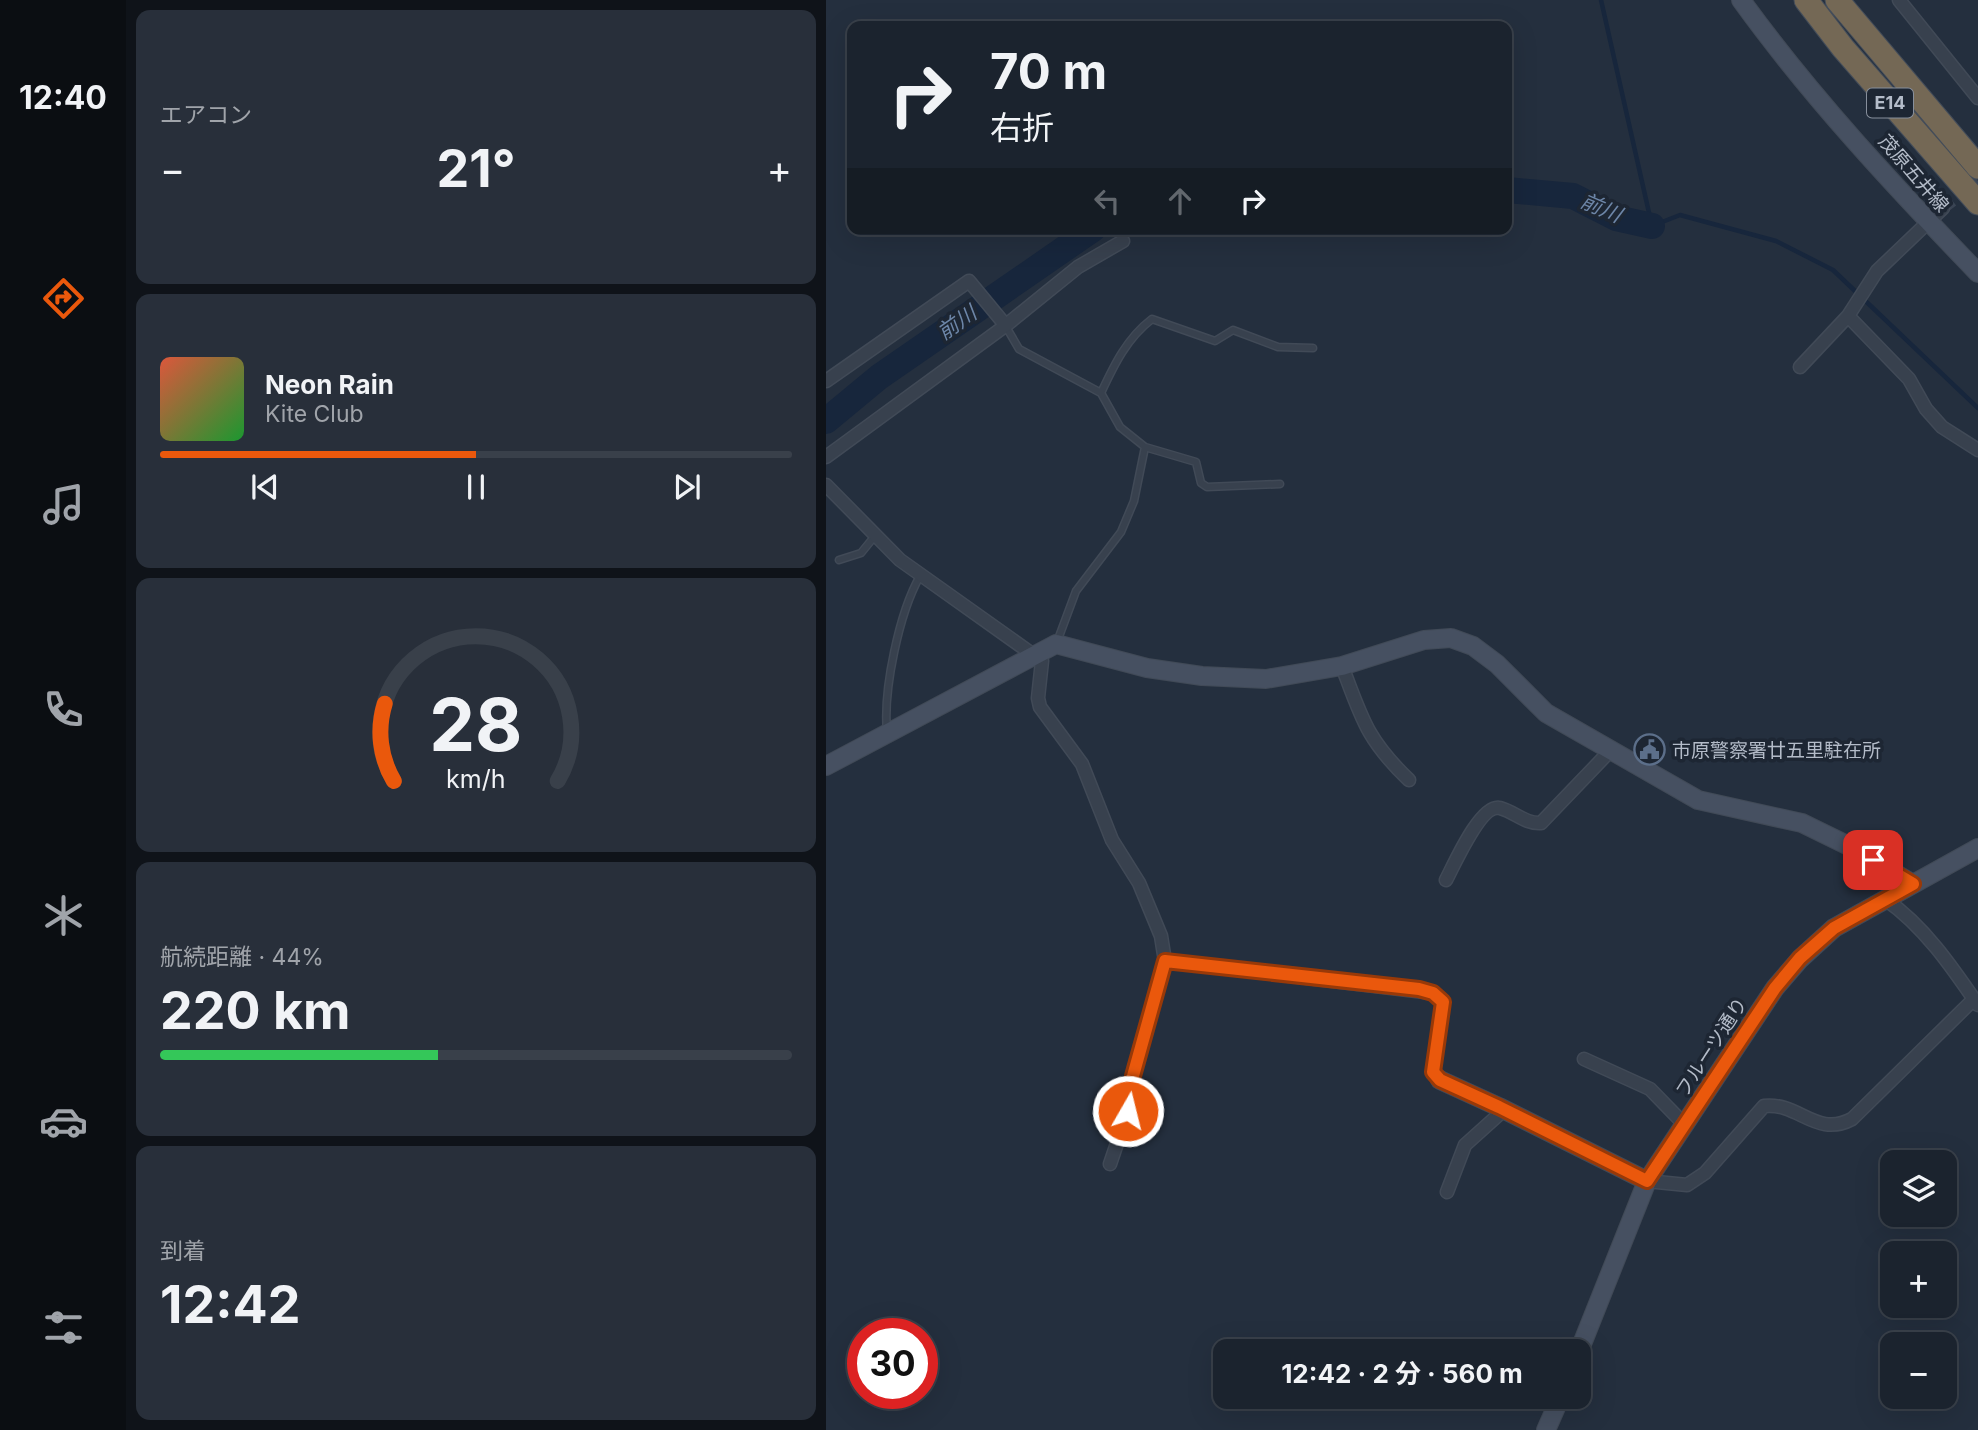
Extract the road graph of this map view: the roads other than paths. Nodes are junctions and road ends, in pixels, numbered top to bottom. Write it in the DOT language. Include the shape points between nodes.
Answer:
graph roads {
  1 [pos="1741,0"];
  2 [pos="1806,0"];
  3 [pos="1837,0"];
  4 [pos="1899,0"];
  5 [pos="1978,98"];
  6 [pos="1978,167"];
  7 [pos="1978,203"];
  8 [pos="1943,208"];
  9 [pos="1928,222"];
  10 [pos="1124,241"];
  11 [pos="1978,273"];
  12 [pos="1848,316"];
  13 [pos="1004,323"];
  14 [pos="1313,348"];
  15 [pos="1800,367"];
  16 [pos="826,381"];
  17 [pos="1101,393"];
  18 [pos="1145,447"];
  19 [pos="1978,450"];
  20 [pos="826,457"];
  21 [pos="1280,484"];
  22 [pos="826,485"];
  23 [pos="874,537"];
  24 [pos="839,560"];
  25 [pos="920,576"];
  26 [pos="1056,644"];
  27 [pos="1034,656"];
  28 [pos="1342,666"];
  29 [pos="887,734"];
  30 [pos="1610,751"];
  31 [pos="826,766"];
  32 [pos="1409,780"];
  33 [pos="1978,848"];
  34 [pos="1446,880"];
  35 [pos="1913,884"];
  36 [pos="1885,899"];
  37 [pos="1165,961"];
  38 [pos="1976,1002"];
  39 [pos="1584,1059"];
  40 [pos="1440,1080"];
  41 [pos="1505,1109"];
  42 [pos="1685,1125"];
  43 [pos="1110,1164"];
  44 [pos="1647,1181"];
  45 [pos="1447,1192"];
  46 [pos="1584,1339"];
  47 [pos="1555,1409"];
  48 [pos="1546,1430"];
  1 -- 9 [label="street, 茂原五井線"];
  2 -- 7 [label="highway, E14"];
  3 -- 6 [label="highway, E14"];
  4 -- 5 [label="street"];
  8 -- 9 [label="street"];
  9 -- 11 [label="street, 茂原五井線"];
  9 -- 12 [label="street" via="1877,271"];
  10 -- 13 [label="street" via="1078,267"];
  12 -- 15 [label="street"];
  12 -- 19 [label="street" via="1909,379 1942,427"];
  13 -- 16 [label="street" via="969,281"];
  13 -- 17 [label="lane" via="1019,349"];
  13 -- 20 [label="street"];
  14 -- 17 [label="lane" via="1278,347 1233,330 1215,341 1152,319 1138,329"];
  17 -- 18 [label="lane" via="1120,427"];
  18 -- 21 [label="lane" via="1196,462 1201,484 1207,487"];
  18 -- 26 [label="lane" via="1134,501 1121,532 1076,591"];
  22 -- 23 [label="street"];
  23 -- 24 [label="lane" via="861,553"];
  23 -- 25 [label="street"];
  25 -- 27 [label="street"];
  25 -- 29 [label="lane" via="903,622 891,676 885,710"];
  26 -- 27 [label="street"];
  26 -- 28 [label="street" via="1147,668 1202,676 1266,679"];
  27 -- 29 [label="street"];
  27 -- 37 [label="street" via="1042,661 1040,707 1082,764 1118,851 1148,903"];
  28 -- 30 [label="street" via="1424,640 1451,638 1473,646 1546,713"];
  28 -- 32 [label="street" via="1368,735"];
  29 -- 31 [label="street"];
  30 -- 34 [label="street" via="1541,823 1532,824 1491,808 1479,819"];
  30 -- 35 [label="street" via="1698,800 1802,823"];
  33 -- 35 [label="street, フルーツ通り"];
  35 -- 36 [label="street, フルーツ通り"];
  36 -- 38 [label="street" via="1903,911 1930,941"];
  36 -- 42 [label="street, フルーツ通り" via="1834,928 1800,958 1775,988"];
  37 -- 40 [label="street" via="1433,993 1443,1002 1433,1072"];
  37 -- 43 [label="street" via="1133,1076 1128,1111"];
  38 -- 44 [label="street" via="1852,1119 1838,1126 1824,1125 1776,1104 1764,1106 1704,1173 1687,1185"];
  39 -- 42 [label="street" via="1650,1089"];
  40 -- 41 [label="street"];
  41 -- 44 [label="street"];
  41 -- 45 [label="street" via="1465,1145"];
  42 -- 44 [label="street, フルーツ通り"];
  44 -- 46 [label="street, フルーツ通り"];
  47 -- 48 [label="street"];
}
